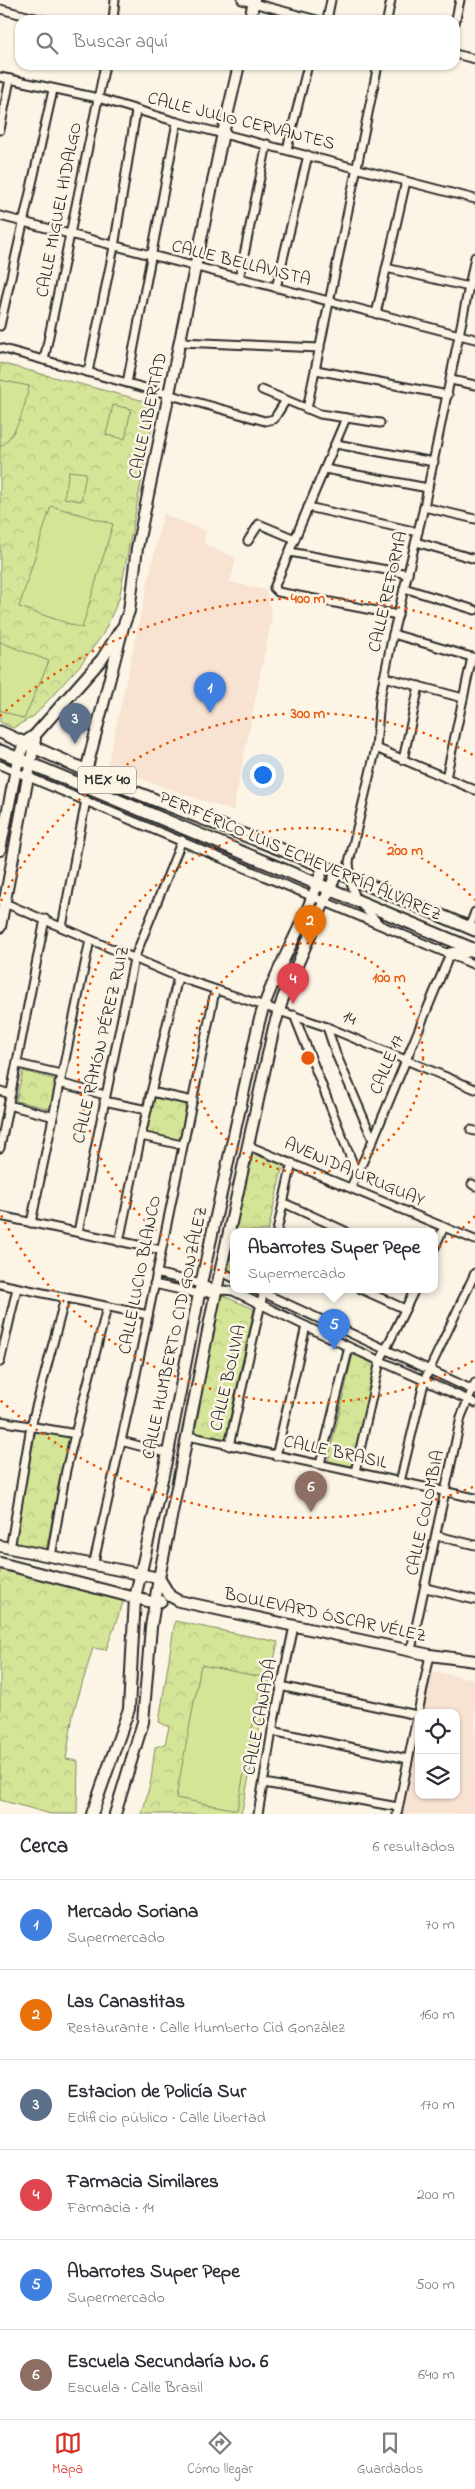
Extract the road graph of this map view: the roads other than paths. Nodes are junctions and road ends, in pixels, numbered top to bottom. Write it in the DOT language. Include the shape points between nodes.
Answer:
graph roads {
  1 [pos="115,0"];
  2 [pos="242,0"];
  3 [pos="331,0"];
  4 [pos="392,0"];
  5 [pos="460,0"];
  6 [pos="254,2"];
  7 [pos="0,9"];
  8 [pos="23,15"];
  9 [pos="113,15"];
  10 [pos="251,15"];
  11 [pos="300,15"];
  12 [pos="328,15"];
  13 [pos="389,15"];
  14 [pos="457,15"];
  15 [pos="460,55"];
  16 [pos="475,59"];
  17 [pos="104,70"];
  18 [pos="238,70"];
  19 [pos="307,70"];
  20 [pos="377,70"];
  21 [pos="0,76"];
  22 [pos="10,79"];
  23 [pos="53,90"];
  24 [pos="98,98"];
  25 [pos="136,111"];
  26 [pos="178,122"];
  27 [pos="0,130"];
  28 [pos="223,133"];
  29 [pos="267,144"];
  30 [pos="287,149"];
  31 [pos="308,156"];
  32 [pos="356,167"];
  33 [pos="406,181"];
  34 [pos="475,199"];
  35 [pos="0,216"];
  36 [pos="23,222"];
  37 [pos="71,236"];
  38 [pos="114,247"];
  39 [pos="150,256"];
  40 [pos="475,257"];
  41 [pos="474,266"];
  42 [pos="195,268"];
  43 [pos="386,268"];
  44 [pos="239,279"];
  45 [pos="469,287"];
  46 [pos="276,288"];
  47 [pos="328,302"];
  48 [pos="376,314"];
  49 [pos="0,326"];
  50 [pos="460,335"];
  51 [pos="475,339"];
  52 [pos="181,342"];
  53 [pos="0,348"];
  54 [pos="320,348"];
  55 [pos="44,360"];
  56 [pos="316,370"];
  57 [pos="88,372"];
  58 [pos="451,380"];
  59 [pos="127,383"];
  60 [pos="475,385"];
  61 [pos="262,390"];
  62 [pos="448,395"];
  63 [pos="170,396"];
  64 [pos="286,400"];
  65 [pos="306,409"];
  66 [pos="346,418"];
  67 [pos="380,423"];
  68 [pos="336,444"];
  69 [pos="434,462"];
  70 [pos="326,469"];
  71 [pos="428,488"];
  72 [pos="308,508"];
  73 [pos="424,508"];
  74 [pos="475,518"];
  75 [pos="418,532"];
  76 [pos="295,538"];
  77 [pos="248,541"];
  78 [pos="416,542"];
  79 [pos="290,552"];
  80 [pos="475,559"];
  81 [pos="408,574"];
  82 [pos="404,588"];
  83 [pos="475,610"];
  84 [pos="398,615"];
  85 [pos="123,626"];
  86 [pos="393,634"];
  87 [pos="473,658"];
  88 [pos="384,677"];
  89 [pos="419,686"];
  90 [pos="463,698"];
  91 [pos="0,732"];
  92 [pos="30,745"];
  93 [pos="376,748"];
  94 [pos="0,752"];
  95 [pos="18,759"];
  96 [pos="403,760"];
  97 [pos="30,764"];
  98 [pos="0,765"];
  99 [pos="14,770"];
  100 [pos="86,771"];
  101 [pos="28,776"];
  102 [pos="446,778"];
  103 [pos="475,790"];
  104 [pos="86,800"];
  105 [pos="182,840"];
  106 [pos="0,850"];
  107 [pos="323,866"];
  108 [pos="337,872"];
  109 [pos="350,877"];
  110 [pos="318,883"];
  111 [pos="330,888"];
  112 [pos="314,897"];
  113 [pos="356,899"];
  114 [pos="324,901"];
  115 [pos="3,902"];
  116 [pos="475,912"];
  117 [pos="45,920"];
  118 [pos="379,924"];
  119 [pos="0,927"];
  120 [pos="62,927"];
  121 [pos="472,929"];
  122 [pos="90,940"];
  123 [pos="474,950"];
  124 [pos="450,954"];
  125 [pos="134,959"];
  126 [pos="475,965"];
  127 [pos="178,977"];
  128 [pos="216,990"];
  129 [pos="264,1006"];
  130 [pos="279,1011"];
  131 [pos="294,1015"];
  132 [pos="327,1027"];
  133 [pos="406,1059"];
  134 [pos="18,1064"];
  135 [pos="62,1074"];
  136 [pos="59,1083"];
  137 [pos="475,1089"];
  138 [pos="0,1091"];
  139 [pos="151,1092"];
  140 [pos="11,1094"];
  141 [pos="105,1098"];
  142 [pos="193,1101"];
  143 [pos="8,1106"];
  144 [pos="147,1110"];
  145 [pos="52,1116"];
  146 [pos="234,1131"];
  147 [pos="141,1136"];
  148 [pos="250,1140"];
  149 [pos="373,1140"];
  150 [pos="182,1145"];
  151 [pos="0,1148"];
  152 [pos="292,1164"];
  153 [pos="357,1174"];
  154 [pos="350,1187"];
  155 [pos="284,1203"];
  156 [pos="0,1216"];
  157 [pos="31,1223"];
  158 [pos="231,1228"];
  159 [pos="278,1228"];
  160 [pos="338,1228"];
  161 [pos="444,1228"];
  162 [pos="78,1232"];
  163 [pos="230,1234"];
  164 [pos="475,1240"];
  165 [pos="438,1241"];
  166 [pos="119,1242"];
  167 [pos="161,1250"];
  168 [pos="222,1272"];
  169 [pos="156,1273"];
  170 [pos="475,1273"];
  171 [pos="230,1276"];
  172 [pos="0,1284"];
  173 [pos="154,1284"];
  174 [pos="18,1288"];
  175 [pos="200,1289"];
  176 [pos="216,1291"];
  177 [pos="230,1291"];
  178 [pos="238,1293"];
  179 [pos="264,1293"];
  180 [pos="268,1293"];
  181 [pos="370,1293"];
  182 [pos="413,1293"];
  183 [pos="65,1298"];
  184 [pos="261,1304"];
  185 [pos="107,1307"];
  186 [pos="405,1309"];
  187 [pos="148,1315"];
  188 [pos="306,1326"];
  189 [pos="349,1347"];
  190 [pos="385,1350"];
  191 [pos="380,1361"];
  192 [pos="0,1362"];
  193 [pos="429,1369"];
  194 [pos="424,1379"];
  195 [pos="474,1388"];
  196 [pos="468,1399"];
  197 [pos="475,1403"];
  198 [pos="0,1421"];
  199 [pos="32,1426"];
  200 [pos="76,1434"];
  201 [pos="188,1436"];
  202 [pos="121,1441"];
  203 [pos="229,1446"];
  204 [pos="162,1452"];
  205 [pos="276,1456"];
  206 [pos="320,1464"];
  207 [pos="354,1472"];
  208 [pos="400,1482"];
  209 [pos="446,1492"];
  210 [pos="475,1498"];
  211 [pos="437,1536"];
  212 [pos="475,1545"];
  213 [pos="5,1547"];
  214 [pos="31,1553"];
  215 [pos="51,1557"];
  216 [pos="0,1563"];
  217 [pos="93,1566"];
  218 [pos="26,1569"];
  219 [pos="142,1575"];
  220 [pos="159,1578"];
  221 [pos="426,1588"];
  222 [pos="170,1596"];
  223 [pos="135,1598"];
  224 [pos="475,1600"];
  225 [pos="155,1603"];
  226 [pos="294,1626"];
  227 [pos="411,1650"];
  228 [pos="430,1656"];
  229 [pos="475,1661"];
  230 [pos="280,1686"];
  231 [pos="418,1709"];
  232 [pos="415,1715"];
  233 [pos="415,1725"];
  234 [pos="272,1731"];
  235 [pos="408,1759"];
  236 [pos="264,1783"];
  237 [pos="397,1810"];
  238 [pos="92,1814"];
  239 [pos="114,1814"];
  240 [pos="258,1814"];
  1 -- 9 [label="street"];
  2 -- 6 [label="street"];
  3 -- 12 [label="street"];
  4 -- 13 [label="street"];
  5 -- 14 [label="street"];
  6 -- 10 [label="street"];
  6 -- 11 [label="street"];
  7 -- 8 [label="street"];
  15 -- 16 [label="street"];
  17 -- 24 [label="street, CALLE MIGUEL HIDALGO"];
  18 -- 28 [label="street, CALLE LIBERTAD"];
  19 -- 30 [label="street"];
  20 -- 32 [label="street"];
  21 -- 22 [label="street, CALLE JULIO CERVANTES"];
  22 -- 23 [label="street, CALLE JULIO CERVANTES"];
  22 -- 27 [label="street"];
  23 -- 24 [label="street, CALLE JULIO CERVANTES"];
  23 -- 36 [label="street"];
  24 -- 25 [label="street, CALLE JULIO CERVANTES"];
  24 -- 37 [label="street, CALLE MIGUEL HIDALGO"];
  25 -- 26 [label="street, CALLE JULIO CERVANTES"];
  25 -- 38 [label="street"];
  26 -- 28 [label="street, CALLE JULIO CERVANTES"];
  26 -- 39 [label="street"];
  28 -- 29 [label="street, CALLE JULIO CERVANTES"];
  28 -- 42 [label="street, CALLE LIBERTAD"];
  29 -- 30 [label="street, CALLE JULIO CERVANTES"];
  29 -- 44 [label="street"];
  30 -- 31 [label="street, CALLE JULIO CERVANTES"];
  31 -- 32 [label="street, CALLE JULIO CERVANTES"];
  31 -- 46 [label="street"];
  32 -- 33 [label="street, CALLE JULIO CERVANTES"];
  32 -- 47 [label="street"];
  33 -- 34 [label="street, CALLE JULIO CERVANTES"];
  33 -- 43 [label="street"];
  35 -- 36 [label="street, CALLE BELLAVISTA"];
  36 -- 37 [label="street, CALLE BELLAVISTA"];
  36 -- 49 [label="street"];
  37 -- 38 [label="street, CALLE BELLAVISTA"];
  37 -- 55 [label="street, CALLE MIGUEL HIDALGO"];
  38 -- 39 [label="street, CALLE BELLAVISTA"];
  38 -- 57 [label="street"];
  39 -- 42 [label="street, CALLE BELLAVISTA"];
  39 -- 59 [label="street"];
  40 -- 41 [label="street, CALLE REFORMA"];
  41 -- 45 [label="street, CALLE REFORMA"];
  42 -- 44 [label="street, CALLE BELLAVISTA"];
  42 -- 52 [label="street, CALLE LIBERTAD"];
  43 -- 45 [label="street"];
  43 -- 48 [label="street"];
  44 -- 46 [label="street, CALLE BELLAVISTA"];
  45 -- 50 [label="street, CALLE REFORMA"];
  46 -- 47 [label="street, CALLE BELLAVISTA"];
  47 -- 48 [label="street, CALLE BELLAVISTA"];
  47 -- 54 [label="street"];
  48 -- 50 [label="street, CALLE BELLAVISTA"];
  50 -- 51 [label="street, CALLE BELLAVISTA"];
  50 -- 58 [label="street, CALLE REFORMA"];
  52 -- 54 [label="street"];
  52 -- 63 [label="street, CALLE LIBERTAD"];
  53 -- 55 [label="street"];
  54 -- 56 [label="street"];
  55 -- 57 [label="street"];
  56 -- 62 [label="street"];
  56 -- 65 [label="street"];
  57 -- 59 [label="street"];
  58 -- 60 [label="street"];
  58 -- 62 [label="street, CALLE REFORMA"];
  59 -- 63 [label="street"];
  61 -- 64 [label="street"];
  62 -- 69 [label="street, CALLE REFORMA"];
  63 -- 64 [label="street" via="268,421 275,418"];
  63 -- 85 [label="street, CALLE LIBERTAD" via="137,548 129,611"];
  64 -- 65 [label="street"];
  65 -- 66 [label="street"];
  66 -- 67 [label="street"];
  66 -- 68 [label="street"];
  68 -- 69 [label="street"];
  68 -- 70 [label="street"];
  69 -- 71 [label="street, CALLE REFORMA"];
  70 -- 71 [label="street"];
  70 -- 72 [label="street"];
  71 -- 73 [label="street, CALLE REFORMA"];
  72 -- 75 [label="street"];
  72 -- 76 [label="street"];
  73 -- 74 [label="street"];
  73 -- 75 [label="street, CALLE REFORMA"];
  75 -- 78 [label="street, CALLE REFORMA"];
  76 -- 77 [label="street" via="259,524"];
  76 -- 79 [label="street"];
  78 -- 80 [label="street"];
  78 -- 81 [label="street, CALLE REFORMA"];
  79 -- 81 [label="street"];
  79 -- 84 [label="street" via="275,590"];
  81 -- 82 [label="street, CALLE REFORMA"];
  82 -- 83 [label="street"];
  82 -- 84 [label="street, CALLE REFORMA"];
  84 -- 86 [label="street, CALLE REFORMA"];
  85 -- 92 [label="street" via="102,659 35,735"];
  85 -- 100 [label="street, CALLE LIBERTAD"];
  86 -- 87 [label="street"];
  86 -- 88 [label="street, CALLE REFORMA"];
  87 -- 90 [label="street"];
  88 -- 89 [label="street"];
  88 -- 93 [label="street, CALLE REFORMA"];
  89 -- 90 [label="street"];
  89 -- 96 [label="street"];
  90 -- 102 [label="street"];
  91 -- 92 [label="main road, PERIFÉRICO LUIS ECHEVERRÍA ÁLVAREZ"];
  92 -- 95 [label="street"];
  92 -- 97 [label="street"];
  92 -- 100 [label="main road, PERIFÉRICO LUIS ECHEVERRÍA ÁLVAREZ / MEX 40"];
  93 -- 96 [label="street"];
  93 -- 109 [label="street, CALLE REFORMA" via="349,862"];
  94 -- 95 [label="main road, PERIFÉRICO LUIS ECHEVERRÍA ÁLVAREZ"];
  95 -- 97 [label="main road, PERIFÉRICO LUIS ECHEVERRÍA ÁLVAREZ / MEX 40"];
  95 -- 99 [label="street"];
  96 -- 102 [label="street"];
  97 -- 101 [label="street"];
  97 -- 110 [label="main road, PERIFÉRICO LUIS ECHEVERRÍA ÁLVAREZ / MEX 40"];
  98 -- 99 [label="street"];
  99 -- 101 [label="street"];
  99 -- 106 [label="street"];
  100 -- 107 [label="main road, PERIFÉRICO LUIS ECHEVERRÍA ÁLVAREZ / MEX 40"];
  101 -- 104 [label="street"];
  101 -- 115 [label="street"];
  102 -- 103 [label="street"];
  104 -- 105 [label="street"];
  104 -- 120 [label="street"];
  105 -- 112 [label="street"];
  105 -- 125 [label="street, CALLE RAMÓN PÉREZ RUIZ"];
  107 -- 108 [label="main road, PERIFÉRICO LUIS ECHEVERRÍA ÁLVAREZ / MEX 40"];
  107 -- 110 [label="street, CALLE HUMBERTO CID GONZÁLEZ"];
  108 -- 109 [label="main road, PERIFÉRICO LUIS ECHEVERRÍA ÁLVAREZ / MEX 40"];
  108 -- 111 [label="street, CALLE HUMBERTO CID GONZÁLEZ"];
  109 -- 113 [label="street, CALLE REFORMA"];
  109 -- 121 [label="main road, PERIFÉRICO LUIS ECHEVERRÍA ÁLVAREZ / MEX 40"];
  110 -- 111 [label="main road, PERIFÉRICO LUIS ECHEVERRÍA ÁLVAREZ / MEX 40"];
  110 -- 112 [label="street, CALLE HUMBERTO CID GONZÁLEZ"];
  111 -- 113 [label="main road, PERIFÉRICO LUIS ECHEVERRÍA ÁLVAREZ / MEX 40"];
  111 -- 114 [label="street, CALLE HUMBERTO CID GONZÁLEZ"];
  112 -- 114 [label="street"];
  112 -- 129 [label="street, CALLE HUMBERTO CID GONZÁLEZ"];
  113 -- 118 [label="street, CALLE REFORMA"];
  113 -- 123 [label="main road, PERIFÉRICO LUIS ECHEVERRÍA ÁLVAREZ / MEX 40"];
  114 -- 118 [label="street"];
  114 -- 130 [label="street, CALLE HUMBERTO CID GONZÁLEZ"];
  115 -- 117 [label="street, 14"];
  115 -- 119 [label="street"];
  116 -- 121 [label="street"];
  117 -- 120 [label="street, 14"];
  117 -- 134 [label="street"];
  118 -- 124 [label="street"];
  120 -- 122 [label="street, 14"];
  122 -- 125 [label="street, 14"];
  122 -- 135 [label="street"];
  123 -- 124 [label="main road"];
  124 -- 126 [label="street"];
  124 -- 133 [label="street, CALLE 17"];
  125 -- 127 [label="street, 14"];
  125 -- 141 [label="street, CALLE RAMÓN PÉREZ RUIZ"];
  127 -- 128 [label="street, 14"];
  127 -- 139 [label="street"];
  128 -- 129 [label="street, 14"];
  128 -- 142 [label="street, CALLE LUCIO BLANCO"];
  129 -- 130 [label="street, 14"];
  129 -- 146 [label="street, CALLE HUMBERTO CID GONZÁLEZ"];
  130 -- 131 [label="street, 14"];
  130 -- 148 [label="street, CALLE HUMBERTO CID GONZÁLEZ"];
  131 -- 132 [label="street, 14"];
  131 -- 153 [label="street"];
  132 -- 133 [label="street, 14"];
  132 -- 149 [label="street"];
  133 -- 137 [label="street, 14"];
  133 -- 149 [label="street, CALLE 17"];
  134 -- 135 [label="street"];
  134 -- 140 [label="street"];
  135 -- 136 [label="street"];
  136 -- 141 [label="street"];
  136 -- 145 [label="street"];
  138 -- 140 [label="street"];
  139 -- 142 [label="street"];
  139 -- 144 [label="street"];
  140 -- 143 [label="street"];
  141 -- 144 [label="street"];
  141 -- 162 [label="street, CALLE RAMÓN PÉREZ RUIZ"];
  142 -- 150 [label="street, CALLE LUCIO BLANCO"];
  143 -- 145 [label="street"];
  143 -- 151 [label="street"];
  144 -- 147 [label="street"];
  145 -- 157 [label="street"];
  146 -- 148 [label="street"];
  146 -- 175 [label="street, CALLE HUMBERTO CID GONZÁLEZ"];
  147 -- 150 [label="street"];
  147 -- 166 [label="street"];
  148 -- 152 [label="street, AVENIDA URUGUAY"];
  148 -- 158 [label="street, CALLE HUMBERTO CID GONZÁLEZ"];
  149 -- 153 [label="street, CALLE 17"];
  150 -- 167 [label="street, CALLE LUCIO BLANCO"];
  152 -- 154 [label="street, AVENIDA URUGUAY"];
  152 -- 155 [label="street"];
  153 -- 154 [label="street, CALLE 17"];
  154 -- 161 [label="street, AVENIDA URUGUAY"];
  155 -- 159 [label="street"];
  155 -- 160 [label="street"];
  156 -- 157 [label="street"];
  157 -- 162 [label="street"];
  161 -- 164 [label="street, AVENIDA URUGUAY"];
  161 -- 165 [label="street"];
  162 -- 166 [label="street"];
  163 -- 168 [label="street, CALLE HUMBERTO CID GONZÁLEZ"];
  166 -- 167 [label="street"];
  167 -- 169 [label="street, CALLE LUCIO BLANCO"];
  168 -- 171 [label="street"];
  168 -- 176 [label="street, CALLE HUMBERTO CID GONZÁLEZ"];
  169 -- 173 [label="street, CALLE LUCIO BLANCO"];
  169 -- 175 [label="street"];
  170 -- 193 [label="street"];
  172 -- 174 [label="street"];
  173 -- 175 [label="street"];
  173 -- 187 [label="street, CALLE LUCIO BLANCO"];
  174 -- 183 [label="street"];
  174 -- 192 [label="street"];
  175 -- 176 [label="street"];
  175 -- 219 [label="street, CALLE HUMBERTO CID GONZÁLEZ"];
  176 -- 177 [label="street"];
  176 -- 201 [label="street, CALLE HUMBERTO CID GONZÁLEZ"];
  178 -- 184 [label="street"];
  179 -- 184 [label="street, CALLE BOLIVIA"];
  180 -- 190 [label="street"];
  181 -- 186 [label="street"];
  182 -- 186 [label="street"];
  183 -- 185 [label="street"];
  183 -- 199 [label="street"];
  184 -- 188 [label="street"];
  184 -- 203 [label="street, CALLE BOLIVIA"];
  185 -- 187 [label="street"];
  185 -- 200 [label="street"];
  186 -- 190 [label="street"];
  187 -- 202 [label="street, CALLE LUCIO BLANCO"];
  188 -- 189 [label="street"];
  188 -- 205 [label="street"];
  189 -- 191 [label="street"];
  189 -- 206 [label="street"];
  190 -- 191 [label="street"];
  190 -- 193 [label="street"];
  191 -- 194 [label="street"];
  191 -- 207 [label="street"];
  193 -- 194 [label="street"];
  193 -- 195 [label="street"];
  194 -- 196 [label="street"];
  194 -- 208 [label="street"];
  195 -- 196 [label="street, CALLE COLOMBIA"];
  196 -- 197 [label="street"];
  196 -- 209 [label="street, CALLE COLOMBIA"];
  198 -- 199 [label="street"];
  199 -- 200 [label="street"];
  199 -- 213 [label="street"];
  200 -- 215 [label="street" via="66,1470"];
  201 -- 203 [label="street, CALLE BRASIL"];
  201 -- 220 [label="street, CALLE HUMBERTO CID GONZÁLEZ"];
  202 -- 204 [label="street"];
  202 -- 217 [label="street, CALLE LUCIO BLANCO"];
  203 -- 205 [label="street, CALLE BRASIL"];
  205 -- 206 [label="street, CALLE BRASIL"];
  206 -- 207 [label="street, CALLE BRASIL"];
  207 -- 208 [label="street, CALLE BRASIL"];
  208 -- 209 [label="street, CALLE BRASIL"];
  209 -- 210 [label="street, CALLE BRASIL"];
  209 -- 211 [label="street, CALLE COLOMBIA"];
  211 -- 212 [label="street"];
  211 -- 221 [label="street, CALLE COLOMBIA"];
  213 -- 214 [label="street"];
  214 -- 215 [label="street"];
  214 -- 218 [label="street"];
  215 -- 217 [label="street"];
  216 -- 218 [label="street"];
  217 -- 219 [label="street"];
  218 -- 223 [label="street"];
  219 -- 220 [label="street"];
  219 -- 223 [label="street, CALLE HUMBERTO CID GONZÁLEZ"];
  220 -- 222 [label="street"];
  220 -- 225 [label="street, CALLE HUMBERTO CID GONZÁLEZ"];
  221 -- 224 [label="street"];
  221 -- 227 [label="street, CALLE COLOMBIA"];
  222 -- 225 [label="street"];
  222 -- 226 [label="street, BOULEVARD ÓSCAR VÉLEZ" via="179,1601"];
  223 -- 225 [label="street"];
  223 -- 238 [label="street, CALLE HUMBERTO CID GONZÁLEZ" via="129,1709"];
  225 -- 239 [label="street, CALLE HUMBERTO CID GONZÁLEZ" via="143,1722"];
  226 -- 227 [label="street, BOULEVARD ÓSCAR VÉLEZ"];
  226 -- 230 [label="street, CALLE CANADÁ"];
  227 -- 228 [label="street, BOULEVARD ÓSCAR VÉLEZ"];
  228 -- 229 [label="street, BOULEVARD ÓSCAR VÉLEZ"];
  228 -- 231 [label="street"];
  230 -- 232 [label="street"];
  230 -- 234 [label="street, CALLE CANADÁ"];
  233 -- 235 [label="street"];
  234 -- 235 [label="street"];
  234 -- 236 [label="street, CALLE CANADÁ"];
  235 -- 237 [label="street"];
  236 -- 237 [label="street"];
  236 -- 240 [label="street, CALLE CANADÁ"];
}
